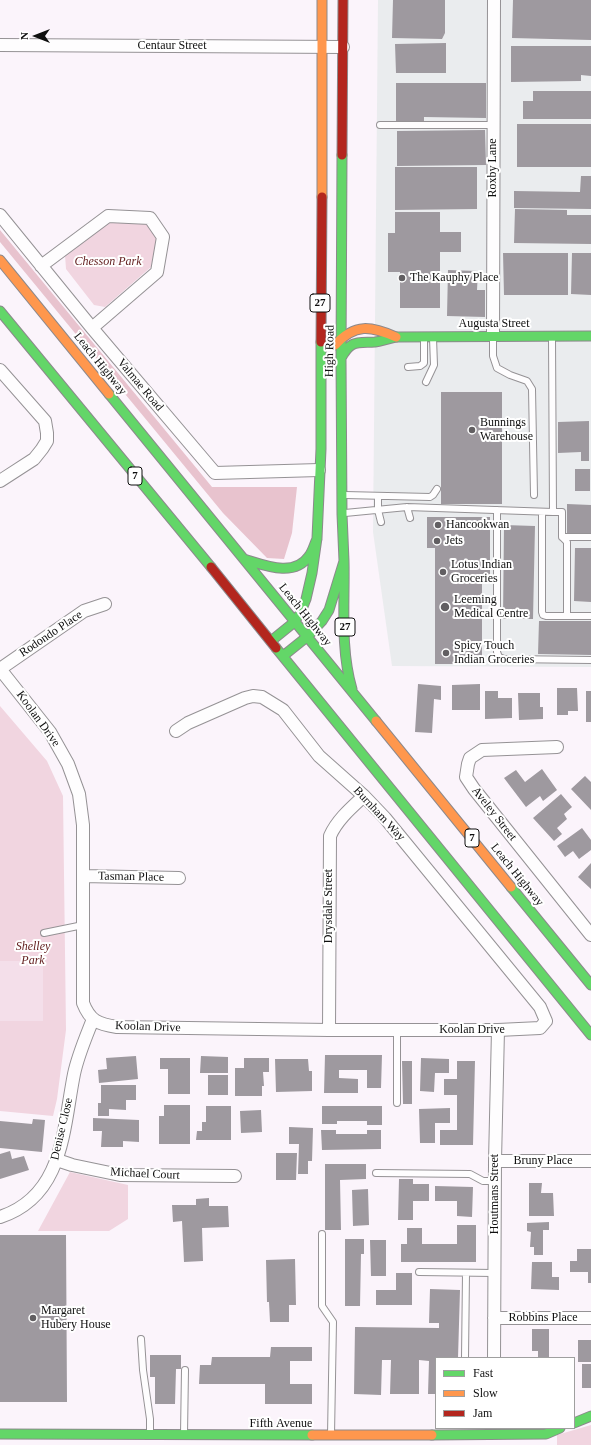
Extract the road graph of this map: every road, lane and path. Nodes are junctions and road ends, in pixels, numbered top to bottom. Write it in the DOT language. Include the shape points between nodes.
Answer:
graph roads {
  1 [pos="322,0"];
  2 [pos="343,0"];
  3 [pos="494,0"];
  4 [pos="0,45"];
  5 [pos="322,47"];
  6 [pos="343,47"];
  7 [pos="380,125"];
  8 [pos="494,125"];
  9 [pos="0,215"];
  10 [pos="0,260"];
  11 [pos="41,266"];
  12 [pos="342,310"];
  13 [pos="0,312"];
  14 [pos="92,328"];
  15 [pos="359,328"];
  16 [pos="342,336"];
  17 [pos="493,336"];
  18 [pos="552,336"];
  19 [pos="591,336"];
  20 [pos="396,337"];
  21 [pos="429,337"];
  22 [pos="341,358"];
  23 [pos="408,367"];
  24 [pos="0,370"];
  25 [pos="321,372"];
  26 [pos="426,382"];
  27 [pos="319,470"];
  28 [pos="0,481"];
  29 [pos="437,489"];
  30 [pos="342,495"];
  31 [pos="534,495"];
  32 [pos="378,496"];
  33 [pos="407,507"];
  34 [pos="378,510"];
  35 [pos="497,510"];
  36 [pos="542,512"];
  37 [pos="553,512"];
  38 [pos="342,514"];
  39 [pos="410,518"];
  40 [pos="381,522"];
  41 [pos="562,536"];
  42 [pos="591,537"];
  43 [pos="317,539"];
  44 [pos="244,559"];
  45 [pos="344,561"];
  46 [pos="105,604"];
  47 [pos="567,616"];
  48 [pos="591,616"];
  49 [pos="295,621"];
  50 [pos="308,636"];
  51 [pos="271,641"];
  52 [pos="283,656"];
  53 [pos="591,660"];
  54 [pos="0,669"];
  55 [pos="353,692"];
  56 [pos="176,731"];
  57 [pos="557,748"];
  58 [pos="364,796"];
  59 [pos="83,876"];
  60 [pos="179,878"];
  61 [pos="83,925"];
  62 [pos="44,933"];
  63 [pos="591,935"];
  64 [pos="591,985"];
  65 [pos="544,1013"];
  66 [pos="92,1019"];
  67 [pos="397,1029"];
  68 [pos="329,1030"];
  69 [pos="498,1030"];
  70 [pos="591,1035"];
  71 [pos="397,1103"];
  72 [pos="57,1160"];
  73 [pos="495,1161"];
  74 [pos="591,1162"];
  75 [pos="376,1173"];
  76 [pos="235,1176"];
  77 [pos="495,1181"];
  78 [pos="0,1217"];
  79 [pos="322,1234"];
  80 [pos="419,1272"];
  81 [pos="466,1273"];
  82 [pos="494,1273"];
  83 [pos="494,1318"];
  84 [pos="591,1318"];
  85 [pos="141,1339"];
  86 [pos="466,1357"];
  87 [pos="494,1357"];
  88 [pos="185,1370"];
  89 [pos="591,1416"];
  90 [pos="575,1422"];
  91 [pos="558,1429"];
  92 [pos="494,1432"];
  93 [pos="0,1434"];
  94 [pos="149,1435"];
  95 [pos="19,1439"];
  96 [pos="177,1439"];
  97 [pos="328,1439"];
  1 -- 5 [label="main road, High Road / 27"];
  2 -- 6 [label="main road, High Road / 27"];
  3 -- 8 [label="street, Roxby Lane"];
  4 -- 5 [label="street, Centaur Street"];
  5 -- 6 [label="street, Centaur Street"];
  5 -- 25 [label="main road, High Road / 27"];
  6 -- 12 [label="main road, High Road / 27"];
  7 -- 8 [label="lane"];
  8 -- 17 [label="street, Roxby Lane"];
  9 -- 11 [label="street, Valmae Road"];
  10 -- 44 [label="main road, Leach Highway / 7"];
  11 -- 14 [label="street, Valmae Road"];
  11 -- 14 [label="street" via="108,216 150,218 163,237 157,272"];
  12 -- 15 [label="main road" via="349,322"];
  12 -- 16 [label="main road, High Road / 27"];
  13 -- 51 [label="main road, 7"];
  14 -- 27 [label="street, Valmae Road" via="215,474"];
  15 -- 16 [label="main road"];
  15 -- 20 [label="main road, Augusta Street" via="381,330"];
  16 -- 22 [label="main road, High Road / 27"];
  16 -- 25 [label="main road" via="331,350"];
  17 -- 18 [label="main road, Augusta Street"];
  17 -- 21 [label="main road, Augusta Street"];
  17 -- 31 [label="lane" via="493,356 497,368 527,381 532,390"];
  18 -- 19 [label="main road, Augusta Street"];
  18 -- 37 [label="lane"];
  20 -- 21 [label="main road, Augusta Street"];
  20 -- 22 [label="main road, Augusta Street" via="351,344"];
  21 -- 23 [label="lane" via="424,363"];
  21 -- 26 [label="lane" via="434,365"];
  22 -- 30 [label="main road, High Road / 27"];
  24 -- 28 [label="street" via="45,421 47,441 34,459"];
  25 -- 27 [label="main road, High Road / 27"];
  27 -- 43 [label="main road, High Road / 27"];
  29 -- 32 [label="lane" via="430,496"];
  30 -- 32 [label="lane"];
  30 -- 38 [label="main road, High Road / 27"];
  32 -- 34 [label="lane"];
  33 -- 34 [label="lane"];
  33 -- 35 [label="lane"];
  33 -- 39 [label="lane"];
  34 -- 38 [label="lane"];
  34 -- 40 [label="lane"];
  35 -- 36 [label="lane"];
  35 -- 53 [label="lane" via="499,657"];
  36 -- 37 [label="lane"];
  36 -- 47 [label="lane" via="542,612 546,616"];
  37 -- 41 [label="lane" via="562,512"];
  38 -- 45 [label="main road, High Road / 27"];
  41 -- 42 [label="lane"];
  41 -- 47 [label="lane" via="567,542"];
  43 -- 44 [label="main road, 27" via="308,558 296,566 280,569"];
  43 -- 49 [label="main road, High Road / 27" via="312,577 304,605"];
  44 -- 49 [label="main road, Leach Highway / 7"];
  45 -- 50 [label="main road, High Road / 27" via="329,610"];
  45 -- 55 [label="main road, 27" via="345,644 348,675"];
  46 -- 54 [label="street, Rodondo Place" via="84,611"];
  47 -- 48 [label="lane"];
  49 -- 50 [label="main road, Leach Highway / 7"];
  49 -- 51 [label="main road, High Road / 27"];
  50 -- 52 [label="main road, High Road / 27"];
  50 -- 55 [label="main road, Leach Highway / 7"];
  51 -- 52 [label="main road, 7"];
  52 -- 70 [label="main road, 7"];
  54 -- 59 [label="street, Koolan Drive" via="50,732 74,778 83,825"];
  55 -- 64 [label="main road, Leach Highway / 7"];
  56 -- 58 [label="street, Burnham Way" via="188,723 245,698 262,697 283,710 319,756"];
  57 -- 63 [label="street, Aveley Street" via="482,750 470,758 466,777"];
  58 -- 65 [label="street, Burnham Way" via="395,830"];
  58 -- 68 [label="street, Drysdale Street" via="344,815 330,836"];
  59 -- 60 [label="street, Tasman Place"];
  59 -- 61 [label="street, Koolan Drive"];
  61 -- 62 [label="lane"];
  61 -- 66 [label="street, Koolan Drive" via="83,1003"];
  65 -- 69 [label="street, Koolan Drive" via="546,1021 540,1028"];
  66 -- 68 [label="street, Koolan Drive" via="102,1025 117,1027"];
  66 -- 72 [label="street, Denise Close" via="76,1066"];
  67 -- 68 [label="street, Koolan Drive"];
  67 -- 69 [label="street, Koolan Drive"];
  67 -- 71 [label="lane"];
  69 -- 73 [label="street, Houtmans Street"];
  72 -- 76 [label="street, Michael Court" via="120,1175"];
  72 -- 78 [label="street, Denise Close" via="41,1189 21,1207"];
  73 -- 74 [label="street, Bruny Place"];
  73 -- 77 [label="street, Houtmans Street"];
  75 -- 77 [label="lane" via="470,1174 483,1181"];
  77 -- 82 [label="street, Houtmans Street"];
  79 -- 97 [label="lane" via="322,1306 333,1322"];
  80 -- 81 [label="lane"];
  81 -- 82 [label="lane"];
  81 -- 86 [label="lane"];
  82 -- 83 [label="street, Houtmans Street"];
  83 -- 84 [label="street, Robbins Place"];
  83 -- 87 [label="street, Houtmans Street"];
  85 -- 94 [label="lane" via="150,1419"];
  88 -- 96 [label="lane"];
  89 -- 90 [label="main road"];
  91 -- 92 [label="main road, Fifth Avenue" via="546,1434"];
  92 -- 97 [label="main road, Fifth Avenue"];
  93 -- 95 [label="main road, Fifth Avenue"];
  94 -- 95 [label="main road, Fifth Avenue"];
  94 -- 96 [label="main road, Fifth Avenue"];
  96 -- 97 [label="main road, Fifth Avenue"];
}
